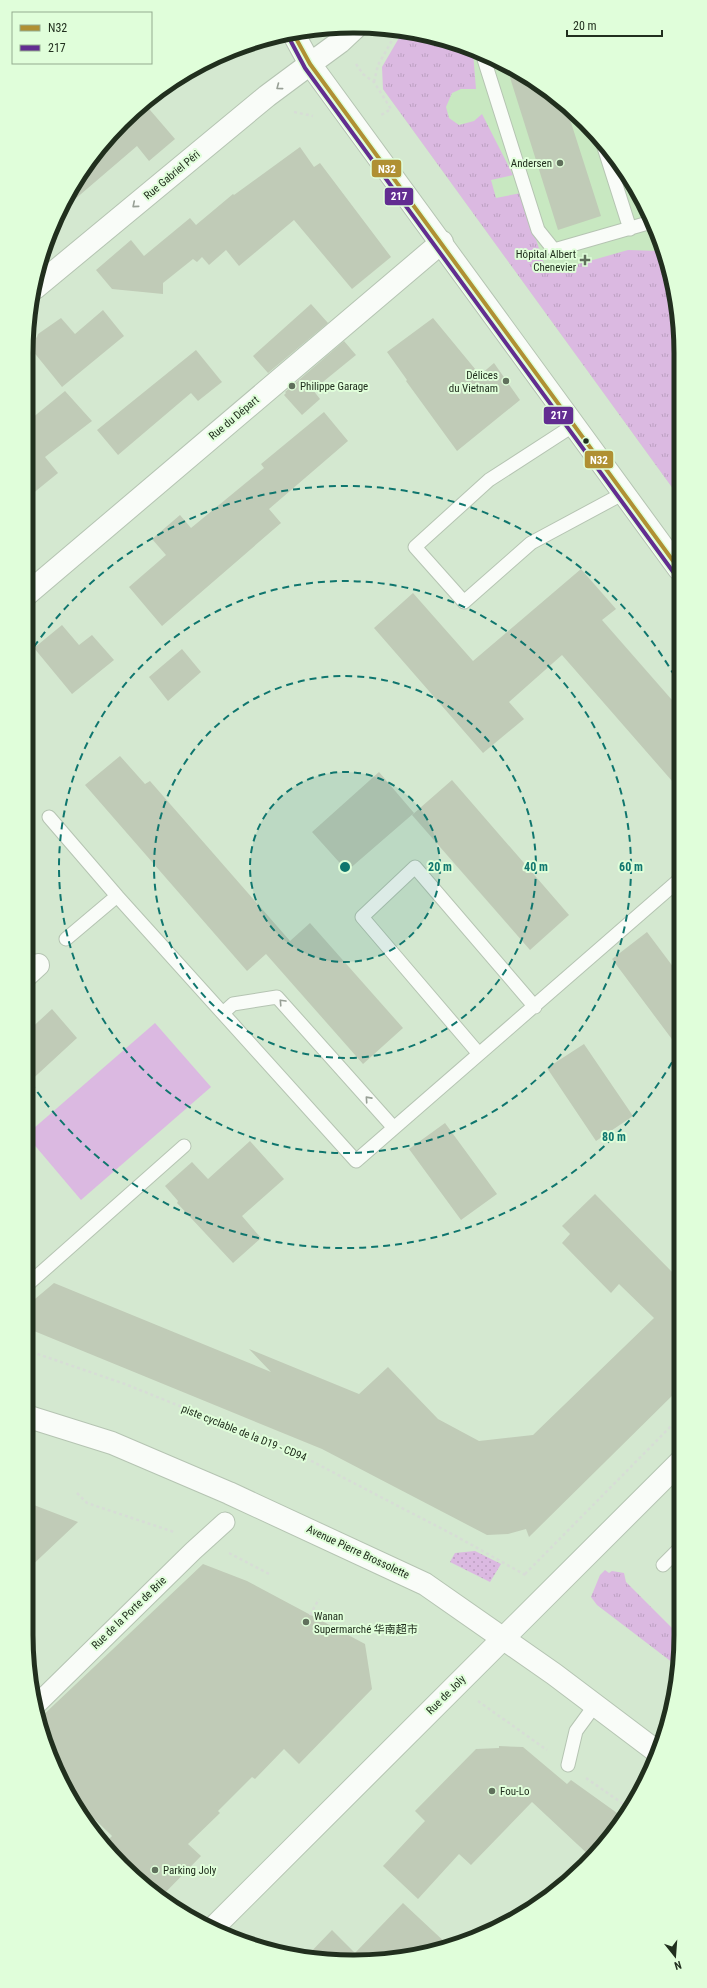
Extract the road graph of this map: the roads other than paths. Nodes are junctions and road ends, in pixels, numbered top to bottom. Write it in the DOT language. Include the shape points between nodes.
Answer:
graph roads {
  1 [pos="349,33"];
  2 [pos="296,38"];
  3 [pos="485,61"];
  4 [pos="310,64"];
  5 [pos="607,157"];
  6 [pos="646,224"];
  7 [pos="630,229"];
  8 [pos="442,242"];
  9 [pos="41,283"];
  10 [pos="574,425"];
  11 [pos="624,493"];
  12 [pos="674,562"];
  13 [pos="33,589"];
  14 [pos="49,817"];
  15 [pos="674,884"];
  16 [pos="117,896"];
  17 [pos="66,939"];
  18 [pos="535,1007"];
  19 [pos="223,1013"];
  20 [pos="479,1054"];
  21 [pos="394,1128"];
  22 [pos="184,1146"];
  23 [pos="33,1280"];
  24 [pos="33,1418"];
  25 [pos="674,1468"];
  26 [pos="225,1522"];
  27 [pos="674,1554"];
  28 [pos="663,1565"];
  29 [pos="503,1638"];
  30 [pos="40,1701"];
  31 [pos="595,1705"];
  32 [pos="653,1748"];
  33 [pos="568,1765"];
  34 [pos="217,1924"];
  1 -- 4 [label="street, Rue Gabriel Péri"];
  2 -- 4 [label="street"];
  3 -- 7 [label="lane" via="538,230 554,250"];
  4 -- 8 [label="street"];
  4 -- 9 [label="street, Rue Gabriel Péri, one-way" via="267,96"];
  5 -- 7 [label="lane"];
  6 -- 7 [label="lane"];
  8 -- 10 [label="street"];
  8 -- 13 [label="street, Rue du Départ"];
  10 -- 11 [label="street"];
  10 -- 11 [label="lane" via="489,480 415,547 464,602 531,543"];
  11 -- 12 [label="street"];
  14 -- 16 [label="lane"];
  15 -- 18 [label="lane"];
  16 -- 17 [label="lane"];
  16 -- 19 [label="lane"];
  18 -- 20 [label="lane"];
  18 -- 20 [label="lane" via="415,867 362,917"];
  21 -- 19 [label="lane, one-way" via="277,997 234,1004"];
  19 -- 21 [label="lane" via="356,1161"];
  20 -- 21 [label="lane"];
  22 -- 23 [label="lane"];
  24 -- 29 [label="street, Avenue Pierre Brossolette" via="112,1443 402,1572 425,1584"];
  25 -- 29 [label="street, Rue de Joly"];
  26 -- 30 [label="street, Rue de la Porte de Brie"];
  27 -- 28 [label="lane"];
  29 -- 31 [label="street, Avenue Pierre Brossolette"];
  29 -- 34 [label="street, Rue de Joly"];
  31 -- 32 [label="street, Avenue Pierre Brossolette"];
  31 -- 33 [label="lane" via="576,1731"];
}
